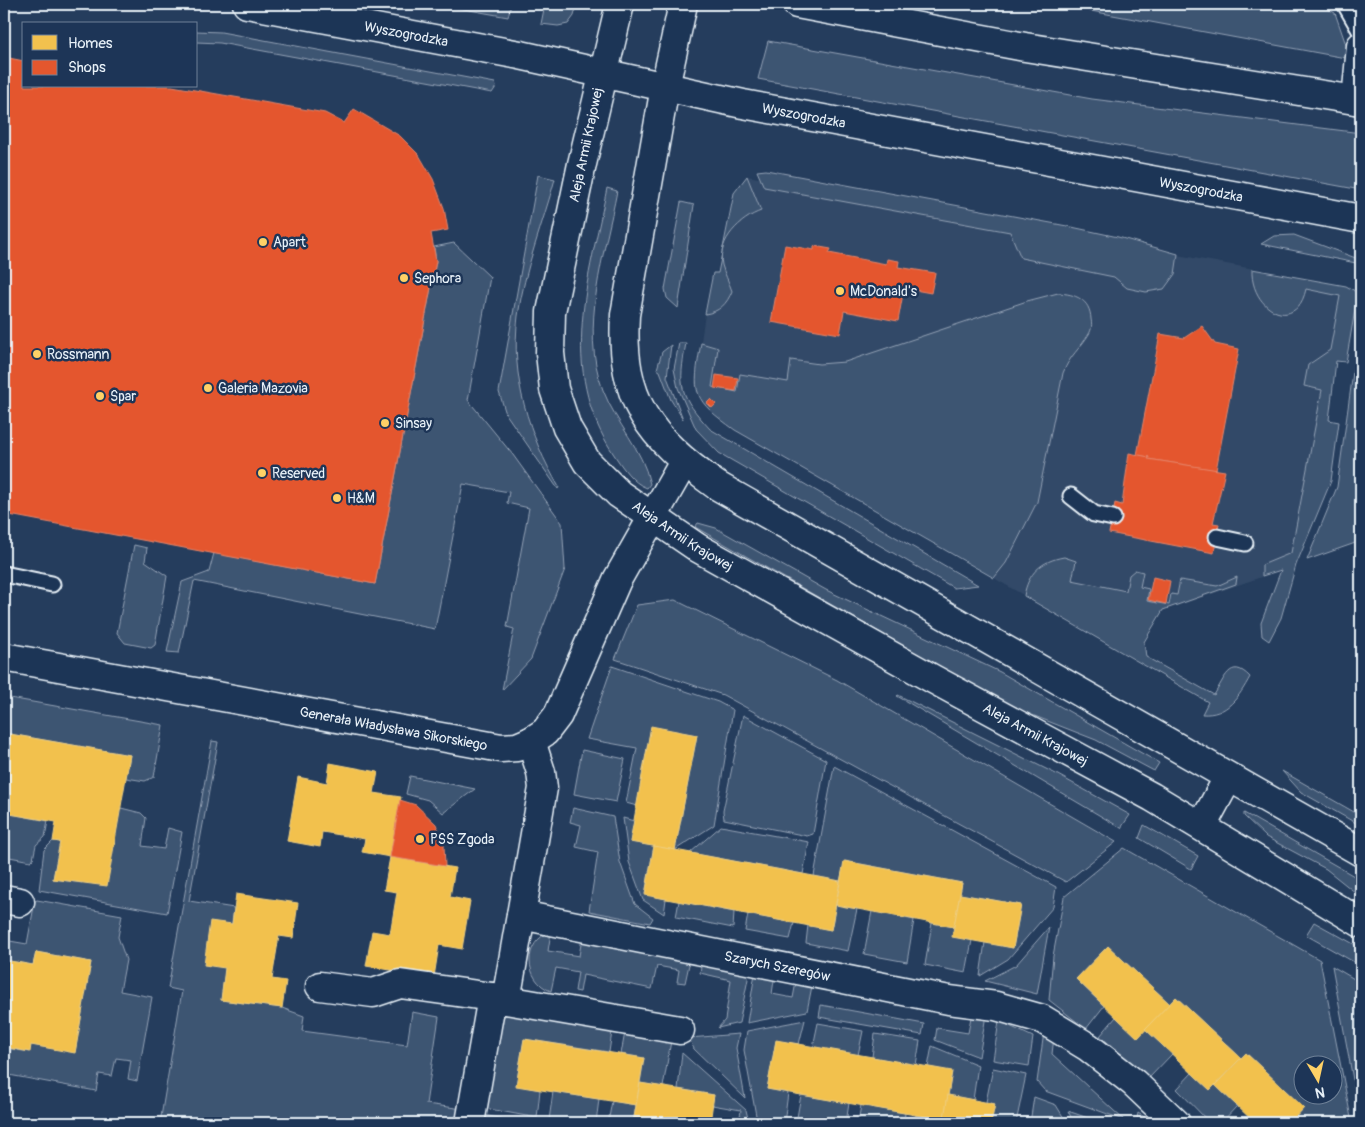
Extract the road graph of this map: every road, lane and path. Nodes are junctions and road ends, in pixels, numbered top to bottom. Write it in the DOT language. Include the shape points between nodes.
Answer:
graph roads {
  1 [pos="247,4"];
  2 [pos="620,4"];
  3 [pos="683,4"];
  4 [pos="798,4"];
  5 [pos="1345,4"];
  6 [pos="1361,32"];
  7 [pos="1361,46"];
  8 [pos="602,73"];
  9 [pos="665,87"];
  10 [pos="1359,101"];
  11 [pos="1361,219"];
  12 [pos="684,462"];
  13 [pos="1071,496"];
  14 [pos="651,517"];
  15 [pos="1113,518"];
  16 [pos="1217,537"];
  17 [pos="1245,543"];
  18 [pos="4,574"];
  19 [pos="52,584"];
  20 [pos="4,656"];
  21 [pos="531,741"];
  22 [pos="1228,778"];
  23 [pos="1202,826"];
  24 [pos="1361,852"];
  25 [pos="521,915"];
  26 [pos="1361,923"];
  27 [pos="320,986"];
  28 [pos="499,998"];
  29 [pos="680,1030"];
  30 [pos="470,1123"];
  31 [pos="1176,1123"];
  1 -- 8 [label="street, Wyszogrodzka"];
  2 -- 8 [label="street, Aleja Armii Krajowej"];
  3 -- 9 [label="street"];
  4 -- 10 [label="street" via="1025,47"];
  5 -- 6 [label="lane"];
  7 -- 10 [label="street"];
  8 -- 9 [label="street, Wyszogrodzka"];
  8 -- 14 [label="street, Aleja Armii Krajowej" via="551,312 551,370 564,422 587,462 612,488"];
  9 -- 11 [label="street, Wyszogrodzka"];
  9 -- 12 [label="street" via="625,315 624,339 628,372 641,412 660,438"];
  12 -- 14 [label="street, Generała Władysława Sikorskiego"];
  12 -- 22 [label="street" via="724,490"];
  13 -- 15 [label="lane" via="1094,514"];
  14 -- 21 [label="street, Generała Władysława Sikorskiego" via="616,580 558,715 545,732"];
  14 -- 23 [label="street, Aleja Armii Krajowej" via="698,548 820,617"];
  16 -- 17 [label="lane"];
  18 -- 19 [label="lane"];
  20 -- 21 [label="street, Generała Władysława Sikorskiego" via="501,748 518,747"];
  21 -- 25 [label="street" via="543,788"];
  22 -- 23 [label="street"];
  22 -- 24 [label="street"];
  23 -- 26 [label="street, Aleja Armii Krajowej"];
  25 -- 28 [label="street"];
  25 -- 31 [label="street, Szarych Szeregów" via="949,1000 996,1006 1042,1019 1088,1047 1134,1082"];
  27 -- 28 [label="street" via="373,993 400,984"];
  28 -- 29 [label="street"];
  28 -- 30 [label="street"];
}
